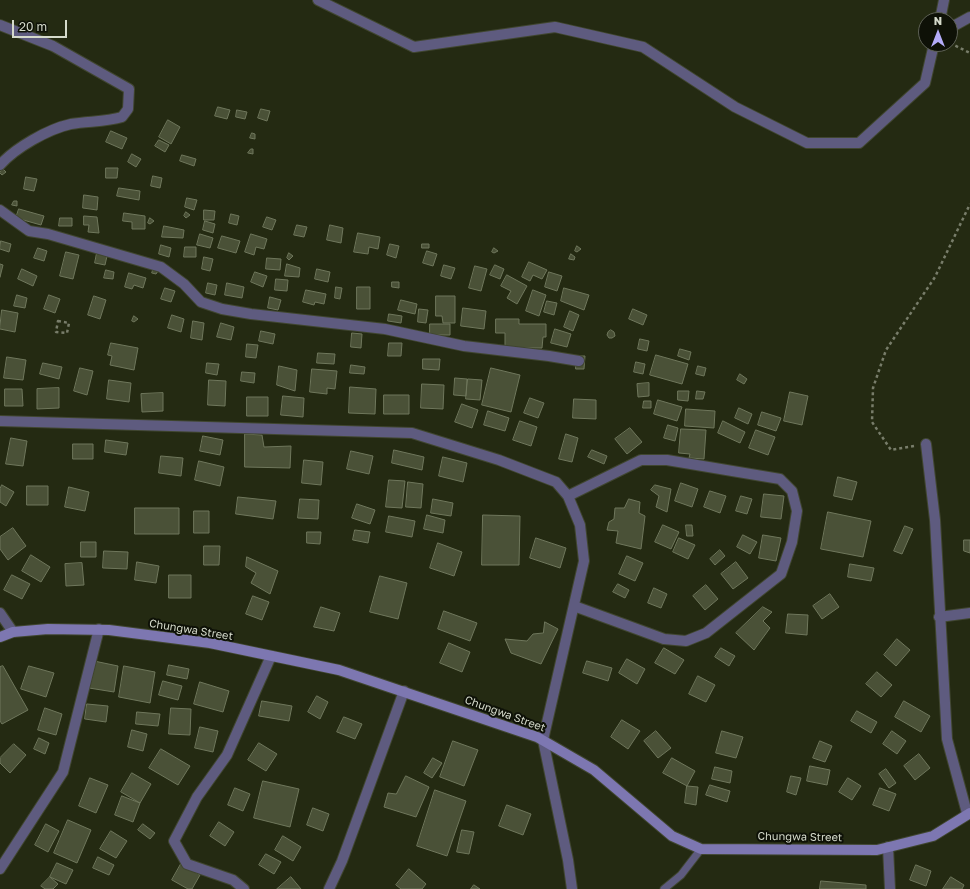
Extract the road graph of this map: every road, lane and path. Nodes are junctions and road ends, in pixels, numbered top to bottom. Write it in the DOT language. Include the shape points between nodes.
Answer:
graph roads {
  1 [pos="318,0"];
  2 [pos="944,0"];
  3 [pos="942,12"];
  4 [pos="970,17"];
  5 [pos="958,24"];
  6 [pos="0,25"];
  7 [pos="958,47"];
  8 [pos="932,52"];
  9 [pos="970,53"];
  10 [pos="0,165"];
  11 [pos="970,204"];
  12 [pos="0,210"];
  13 [pos="58,321"];
  14 [pos="579,361"];
  15 [pos="0,421"];
  16 [pos="926,444"];
  17 [pos="568,496"];
  18 [pos="574,606"];
  19 [pos="0,613"];
  20 [pos="970,613"];
  21 [pos="939,617"];
  22 [pos="100,629"];
  23 [pos="13,632"];
  24 [pos="0,638"];
  25 [pos="271,656"];
  26 [pos="404,691"];
  27 [pos="542,740"];
  28 [pos="969,813"];
  29 [pos="888,847"];
  30 [pos="701,849"];
  31 [pos="0,869"];
  32 [pos="244,889"];
  33 [pos="329,889"];
  34 [pos="572,889"];
  35 [pos="664,889"];
  36 [pos="890,889"];
  1 -- 8 [label="street" via="414,47 555,27 643,47 735,107 807,143 859,143 925,83"];
  2 -- 3 [label="street"];
  4 -- 5 [label="street"];
  6 -- 10 [label="street" via="53,46 129,89 128,110 122,117 70,124 35,139"];
  7 -- 9 [label="path"];
  11 -- 16 [label="path" via="935,277 886,350 873,388 872,422 891,450"];
  12 -- 14 [label="street" via="29,231 161,267 184,284 201,302 222,309 385,330 464,346"];
  13 -- 13 [label="path" via="69,323 67,334 56,332"];
  15 -- 17 [label="street" via="412,433 499,460 556,482"];
  16 -- 21 [label="street" via="935,520"];
  17 -- 18 [label="street" via="580,525 584,561"];
  17 -- 18 [label="street" via="641,460 667,460 780,479 792,491 797,510 792,542 781,574 706,633 686,641 664,639"];
  18 -- 27 [label="street"];
  19 -- 23 [label="street"];
  20 -- 21 [label="street"];
  21 -- 28 [label="street" via="947,739"];
  22 -- 23 [label="street, Chungwa Street"];
  22 -- 25 [label="street, Chungwa Street" via="210,643"];
  22 -- 31 [label="street" via="63,772"];
  23 -- 24 [label="street, Chungwa Street"];
  25 -- 26 [label="street, Chungwa Street" via="339,670"];
  25 -- 32 [label="street" via="227,755 197,797 174,841 187,864 233,880"];
  26 -- 27 [label="street, Chungwa Street"];
  26 -- 33 [label="street" via="342,861"];
  27 -- 30 [label="street, Chungwa Street" via="594,770 672,836"];
  27 -- 34 [label="street"];
  28 -- 29 [label="street, Chungwa Street" via="933,836"];
  29 -- 30 [label="street, Chungwa Street" via="877,850"];
  29 -- 36 [label="street"];
  30 -- 35 [label="lane" via="681,875"];
}
